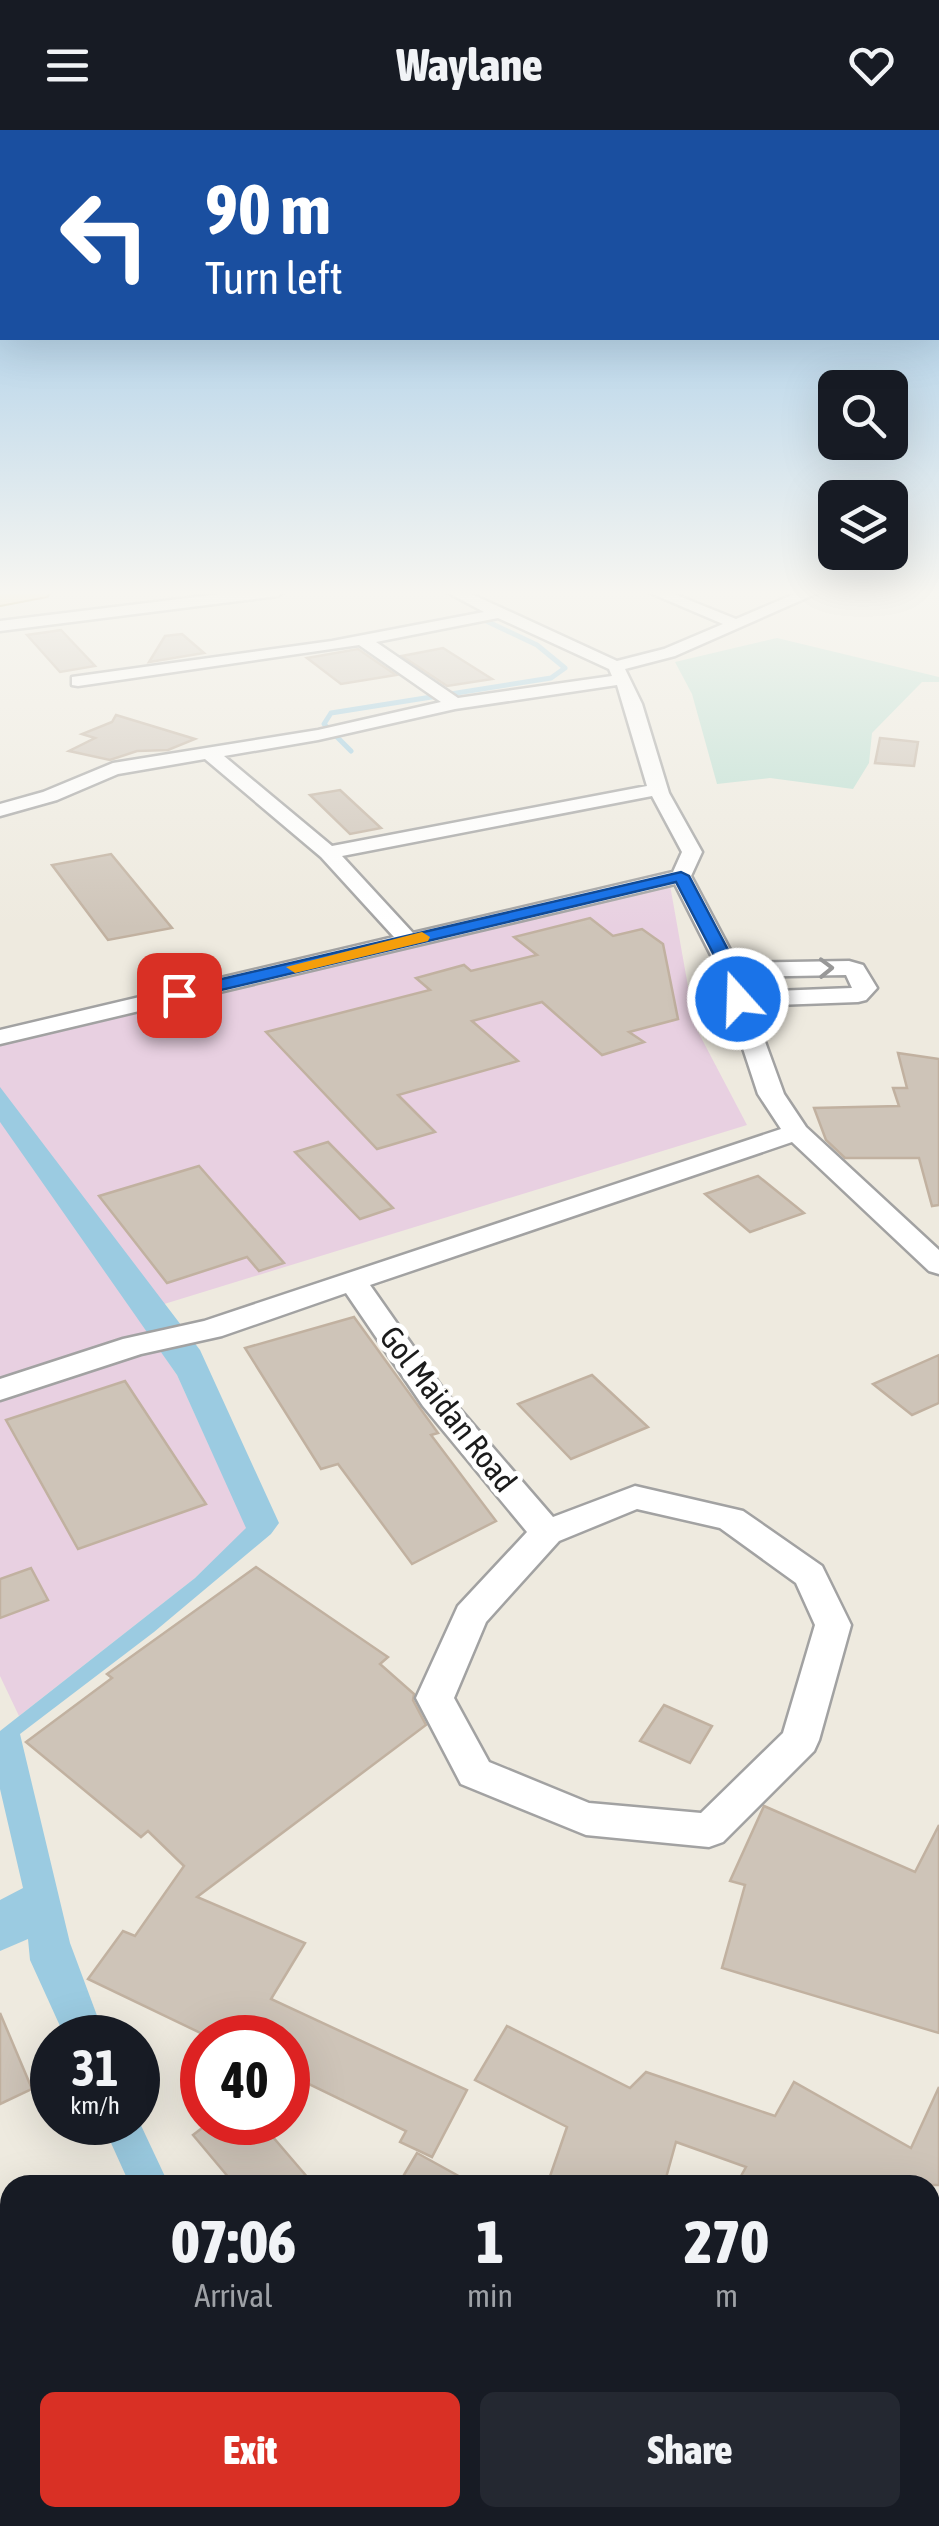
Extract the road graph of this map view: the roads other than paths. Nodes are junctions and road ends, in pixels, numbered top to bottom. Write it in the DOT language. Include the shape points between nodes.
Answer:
graph roads {
  1 [pos="455,704"];
  2 [pos="630,704"];
  3 [pos="208,753"];
  4 [pos="659,789"];
  5 [pos="0,810"];
  6 [pos="328,853"];
  7 [pos="681,876"];
  8 [pos="408,940"];
  9 [pos="784,968"];
  10 [pos="729,970"];
  11 [pos="795,997"];
  12 [pos="738,999"];
  13 [pos="0,1037"];
  14 [pos="796,1132"];
  15 [pos="939,1265"];
  16 [pos="353,1282"];
  17 [pos="0,1390"];
  18 [pos="547,1533"];
  1 -- 3 [label="street"];
  2 -- 4 [label="street"];
  3 -- 5 [label="street" via="113,770"];
  3 -- 6 [label="street"];
  4 -- 6 [label="street"];
  4 -- 7 [label="street" via="692,852"];
  6 -- 8 [label="street"];
  7 -- 8 [label="street"];
  7 -- 10 [label="street"];
  8 -- 13 [label="street"];
  9 -- 10 [label="street"];
  9 -- 11 [label="street"];
  9 -- 11 [label="street, one-way" via="849,968 865,988 858,995"];
  10 -- 12 [label="street"];
  11 -- 12 [label="street"];
  12 -- 14 [label="street" via="771,1094"];
  14 -- 15 [label="street"];
  14 -- 16 [label="street"];
  16 -- 17 [label="street"];
  16 -- 18 [label="street, Gol Maidan Road" via="434,1399"];
  18 -- 18 [label="street" via="471,1615 435,1698 474,1773 586,1819 709,1830 800,1740 833,1625 810,1575 731,1519 635,1497"];
}
